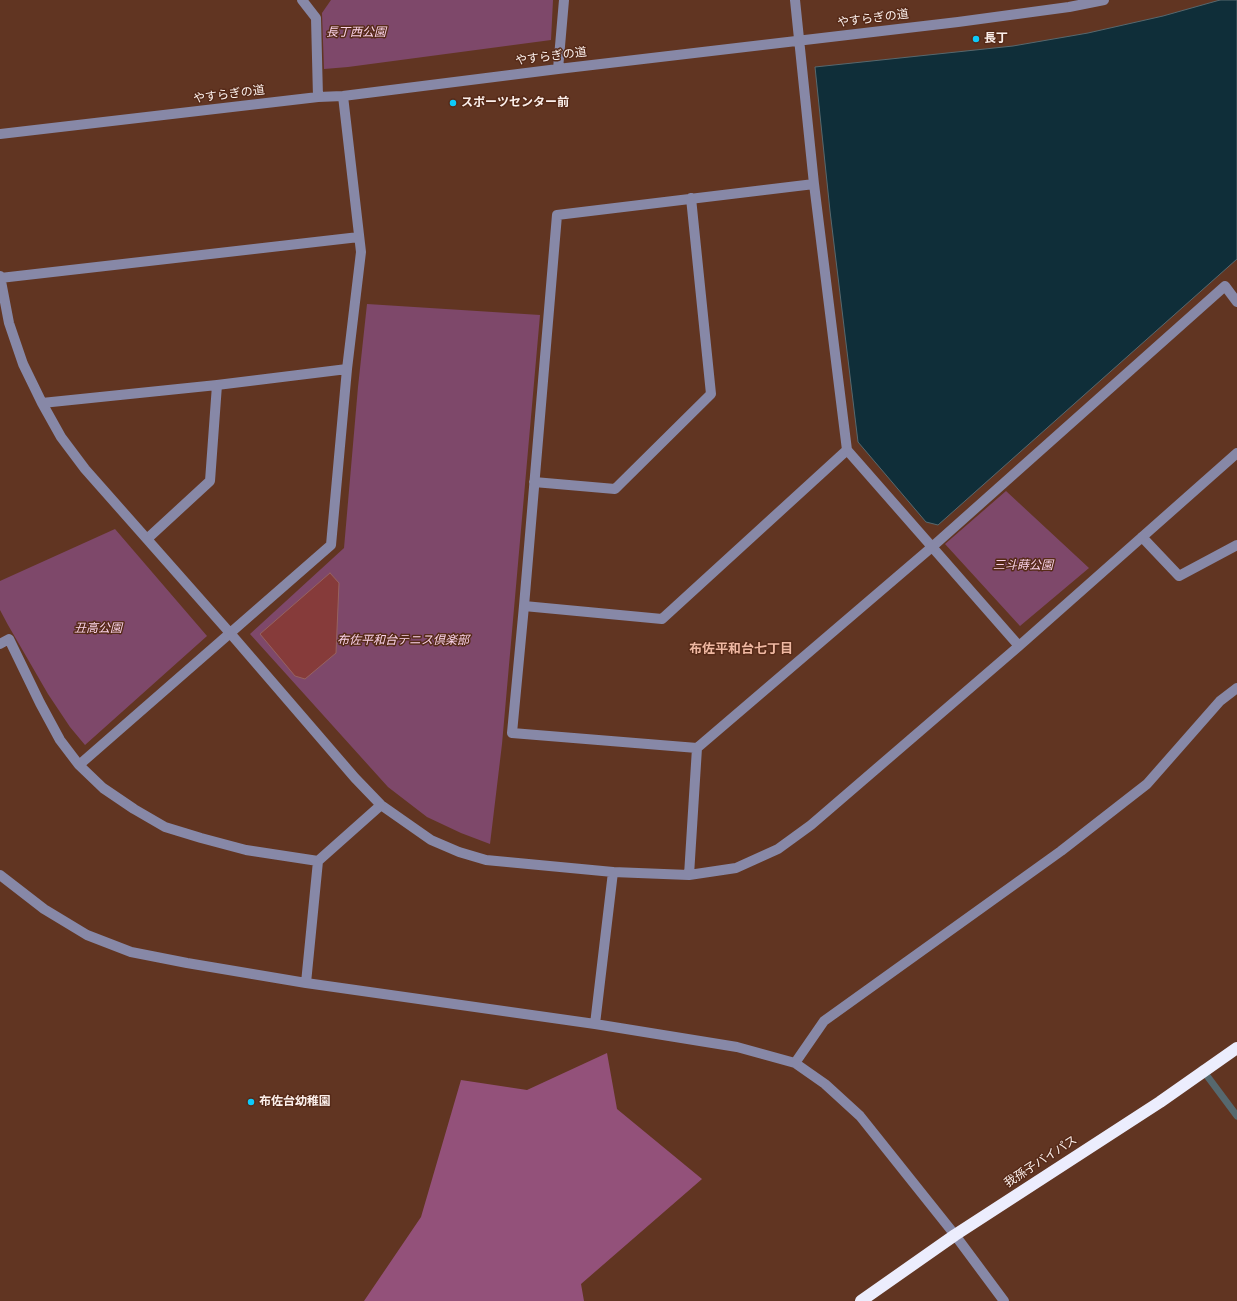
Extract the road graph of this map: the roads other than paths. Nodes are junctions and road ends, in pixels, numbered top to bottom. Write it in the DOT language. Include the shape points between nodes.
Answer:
graph roads {
  1 [pos="302,0"];
  2 [pos="564,0"];
  3 [pos="795,0"];
  4 [pos="1104,0"];
  5 [pos="800,41"];
  6 [pos="558,69"];
  7 [pos="343,96"];
  8 [pos="318,97"];
  9 [pos="0,134"];
  10 [pos="814,184"];
  11 [pos="691,198"];
  12 [pos="360,237"];
  13 [pos="0,277"];
  14 [pos="1237,302"];
  15 [pos="348,370"];
  16 [pos="217,385"];
  17 [pos="42,403"];
  18 [pos="847,450"];
  19 [pos="1237,453"];
  20 [pos="534,482"];
  21 [pos="1142,537"];
  22 [pos="147,539"];
  23 [pos="1237,545"];
  24 [pos="932,547"];
  25 [pos="524,606"];
  26 [pos="230,633"];
  27 [pos="0,644"];
  28 [pos="1019,646"];
  29 [pos="1237,688"];
  30 [pos="697,748"];
  31 [pos="79,765"];
  32 [pos="381,805"];
  33 [pos="318,861"];
  34 [pos="613,872"];
  35 [pos="0,875"];
  36 [pos="689,875"];
  37 [pos="306,983"];
  38 [pos="595,1024"];
  39 [pos="1237,1048"];
  40 [pos="795,1062"];
  41 [pos="954,1235"];
  42 [pos="861,1301"];
  43 [pos="1004,1301"];
  1 -- 8 [label="street" via="316,18"];
  2 -- 6 [label="street"];
  3 -- 5 [label="street"];
  4 -- 5 [label="street, やすらぎの道" via="1069,7"];
  5 -- 6 [label="street, やすらぎの道"];
  5 -- 10 [label="street"];
  6 -- 7 [label="street, やすらぎの道"];
  7 -- 8 [label="street, やすらぎの道"];
  7 -- 12 [label="street"];
  8 -- 9 [label="street, やすらぎの道"];
  10 -- 11 [label="street"];
  10 -- 18 [label="street"];
  11 -- 20 [label="street" via="557,215"];
  11 -- 20 [label="street" via="711,394 615,489"];
  12 -- 13 [label="street"];
  12 -- 15 [label="street" via="361,252"];
  13 -- 17 [label="street" via="9,323 23,364"];
  14 -- 24 [label="street" via="1225,286"];
  15 -- 16 [label="street"];
  15 -- 26 [label="street" via="331,544"];
  16 -- 17 [label="street"];
  16 -- 22 [label="street" via="210,481"];
  17 -- 22 [label="street" via="61,437 85,469"];
  18 -- 24 [label="street"];
  18 -- 25 [label="street" via="662,620"];
  19 -- 21 [label="street"];
  20 -- 25 [label="street"];
  21 -- 23 [label="street" via="1179,576"];
  21 -- 28 [label="street"];
  22 -- 26 [label="street"];
  24 -- 28 [label="street"];
  24 -- 30 [label="street"];
  25 -- 30 [label="street" via="512,733"];
  26 -- 31 [label="street"];
  26 -- 32 [label="street"];
  27 -- 31 [label="street" via="9,639 40,704 60,740"];
  28 -- 36 [label="street" via="811,825 778,849 736,868"];
  29 -- 40 [label="street" via="1220,701 1147,784 1061,851 824,1021"];
  30 -- 36 [label="street"];
  31 -- 33 [label="street" via="103,788 134,810 165,826 246,850"];
  32 -- 33 [label="street"];
  32 -- 34 [label="street" via="431,840 486,860"];
  33 -- 37 [label="street"];
  34 -- 36 [label="street"];
  34 -- 38 [label="street"];
  35 -- 37 [label="street" via="44,909 87,935 131,952"];
  37 -- 38 [label="street"];
  38 -- 40 [label="street" via="737,1047"];
  39 -- 41 [label="highway, 我孫子バイパス" via="1160,1102"];
  40 -- 41 [label="street" via="825,1084 860,1116"];
  41 -- 42 [label="highway, 我孫子バイパス"];
  41 -- 43 [label="street"];
}
